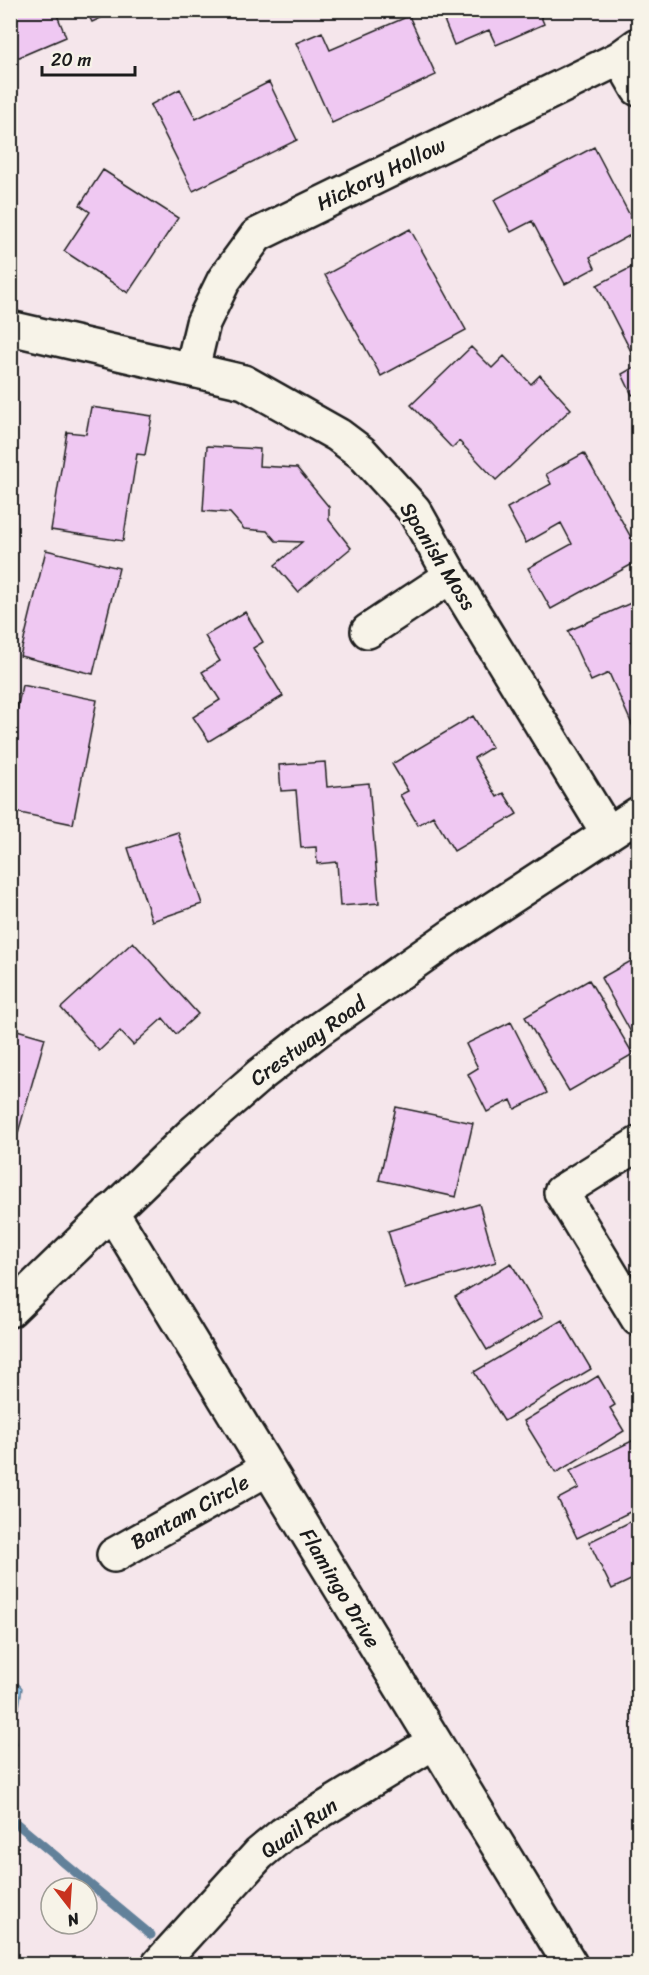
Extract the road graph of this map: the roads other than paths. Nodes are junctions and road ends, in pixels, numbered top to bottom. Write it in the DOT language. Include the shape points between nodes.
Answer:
graph roads {
  1 [pos="629,51"];
  2 [pos="639,89"];
  3 [pos="12,335"];
  4 [pos="192,369"];
  5 [pos="451,576"];
  6 [pos="368,631"];
  7 [pos="639,814"];
  8 [pos="608,833"];
  9 [pos="639,1144"];
  10 [pos="111,1211"];
  11 [pos="10,1310"];
  12 [pos="639,1319"];
  13 [pos="267,1469"];
  14 [pos="114,1555"];
  15 [pos="434,1742"];
  16 [pos="159,1965"];
  17 [pos="570,1965"];
  1 -- 2 [label="street"];
  1 -- 4 [label="street, Hickory Hollow" via="257,235 224,280 203,323"];
  3 -- 4 [label="street, Spanish Moss"];
  4 -- 5 [label="street, Spanish Moss" via="244,382 338,435 362,453 414,510"];
  5 -- 6 [label="street"];
  5 -- 8 [label="street, Spanish Moss"];
  7 -- 8 [label="street, Crestway Road"];
  8 -- 10 [label="street, Crestway Road" via="453,935 260,1074"];
  9 -- 12 [label="street" via="561,1192"];
  10 -- 11 [label="street, Crestway Road"];
  10 -- 13 [label="street, Flamingo Drive"];
  13 -- 14 [label="street, Bantam Circle"];
  13 -- 15 [label="street, Flamingo Drive"];
  15 -- 16 [label="street, Quail Run" via="283,1834"];
  15 -- 17 [label="street, Flamingo Drive"];
}
